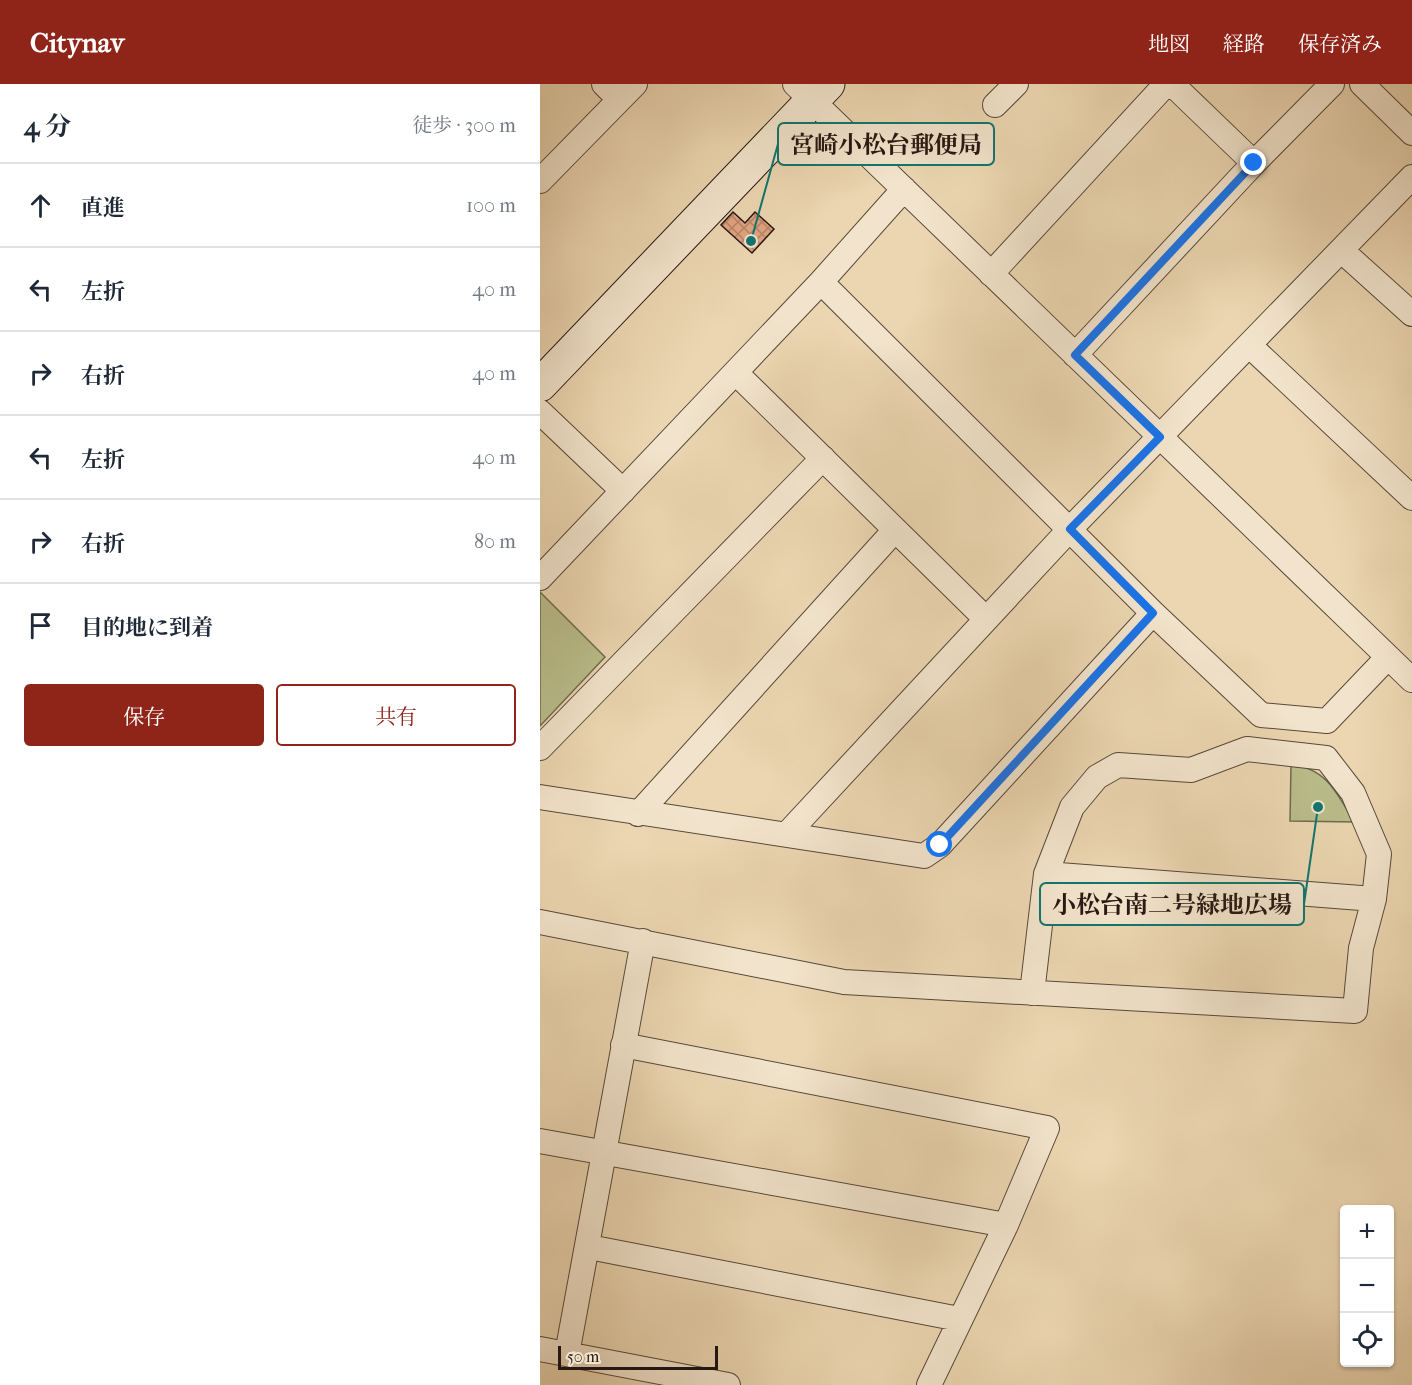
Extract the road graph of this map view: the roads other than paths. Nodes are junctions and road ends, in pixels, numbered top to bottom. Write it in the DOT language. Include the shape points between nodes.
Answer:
graph roads {
  1 [pos="1016,84"];
  2 [pos="1166,84"];
  3 [pos="1173,84"];
  4 [pos="1332,84"];
  5 [pos="1362,84"];
  6 [pos="619,89"];
  7 [pos="812,89"];
  8 [pos="995,105"];
  9 [pos="1412,133"];
  10 [pos="1254,163"];
  11 [pos="1412,177"];
  12 [pos="540,181"];
  13 [pos="904,189"];
  14 [pos="1341,250"];
  15 [pos="991,274"];
  16 [pos="821,282"];
  17 [pos="1412,314"];
  18 [pos="1250,346"];
  19 [pos="1075,355"];
  20 [pos="736,373"];
  21 [pos="540,385"];
  22 [pos="540,412"];
  23 [pos="1160,437"];
  24 [pos="822,458"];
  25 [pos="623,491"];
  26 [pos="1412,498"];
  27 [pos="1070,529"];
  28 [pos="895,530"];
  29 [pos="540,578"];
  30 [pos="1153,613"];
  31 [pos="986,619"];
  32 [pos="1388,657"];
  33 [pos="1412,680"];
  34 [pos="540,748"];
  35 [pos="540,797"];
  36 [pos="638,813"];
  37 [pos="787,834"];
  38 [pos="1046,874"];
  39 [pos="1374,899"];
  40 [pos="540,922"];
  41 [pos="643,941"];
  42 [pos="1032,993"];
  43 [pos="623,1045"];
  44 [pos="540,1141"];
  45 [pos="604,1152"];
  46 [pos="1006,1225"];
  47 [pos="589,1247"];
  48 [pos="959,1319"];
  49 [pos="540,1348"];
  50 [pos="567,1354"];
  51 [pos="660,1378"];
  52 [pos="728,1385"];
  53 [pos="928,1385"];
  1 -- 8 [label="street"];
  2 -- 15 [label="street"];
  3 -- 10 [label="street"];
  4 -- 10 [label="street"];
  5 -- 9 [label="street"];
  6 -- 12 [label="street"];
  7 -- 13 [label="street"];
  7 -- 21 [label="street"];
  10 -- 19 [label="street"];
  11 -- 14 [label="street"];
  13 -- 15 [label="street"];
  13 -- 16 [label="street"];
  14 -- 17 [label="street"];
  14 -- 18 [label="street"];
  15 -- 19 [label="street"];
  16 -- 20 [label="street"];
  16 -- 27 [label="street"];
  18 -- 23 [label="street"];
  18 -- 26 [label="street"];
  19 -- 23 [label="street"];
  20 -- 24 [label="street"];
  20 -- 25 [label="street"];
  22 -- 25 [label="street"];
  23 -- 27 [label="street"];
  23 -- 32 [label="street"];
  24 -- 28 [label="street"];
  24 -- 34 [label="street"];
  25 -- 29 [label="street"];
  27 -- 30 [label="street"];
  27 -- 31 [label="street"];
  28 -- 31 [label="street"];
  28 -- 36 [label="street"];
  30 -- 32 [label="street" via="1261,715 1327,721"];
  30 -- 37 [label="street" via="940,845 924,856"];
  31 -- 37 [label="street"];
  32 -- 33 [label="street"];
  35 -- 36 [label="street"];
  36 -- 37 [label="street"];
  38 -- 39 [label="street"];
  38 -- 39 [label="street" via="1072,807 1097,777 1118,765 1191,770 1247,749 1326,758 1353,793 1379,854"];
  38 -- 42 [label="street"];
  39 -- 42 [label="street" via="1361,948 1355,1011"];
  40 -- 41 [label="street"];
  41 -- 42 [label="street" via="844,982"];
  41 -- 43 [label="street"];
  43 -- 45 [label="street"];
  43 -- 46 [label="street" via="1047,1128"];
  44 -- 45 [label="street"];
  45 -- 46 [label="street"];
  45 -- 47 [label="street"];
  46 -- 48 [label="street"];
  47 -- 48 [label="street"];
  47 -- 50 [label="street"];
  48 -- 53 [label="street"];
  49 -- 50 [label="street"];
  50 -- 51 [label="street"];
  51 -- 52 [label="street"];
}
